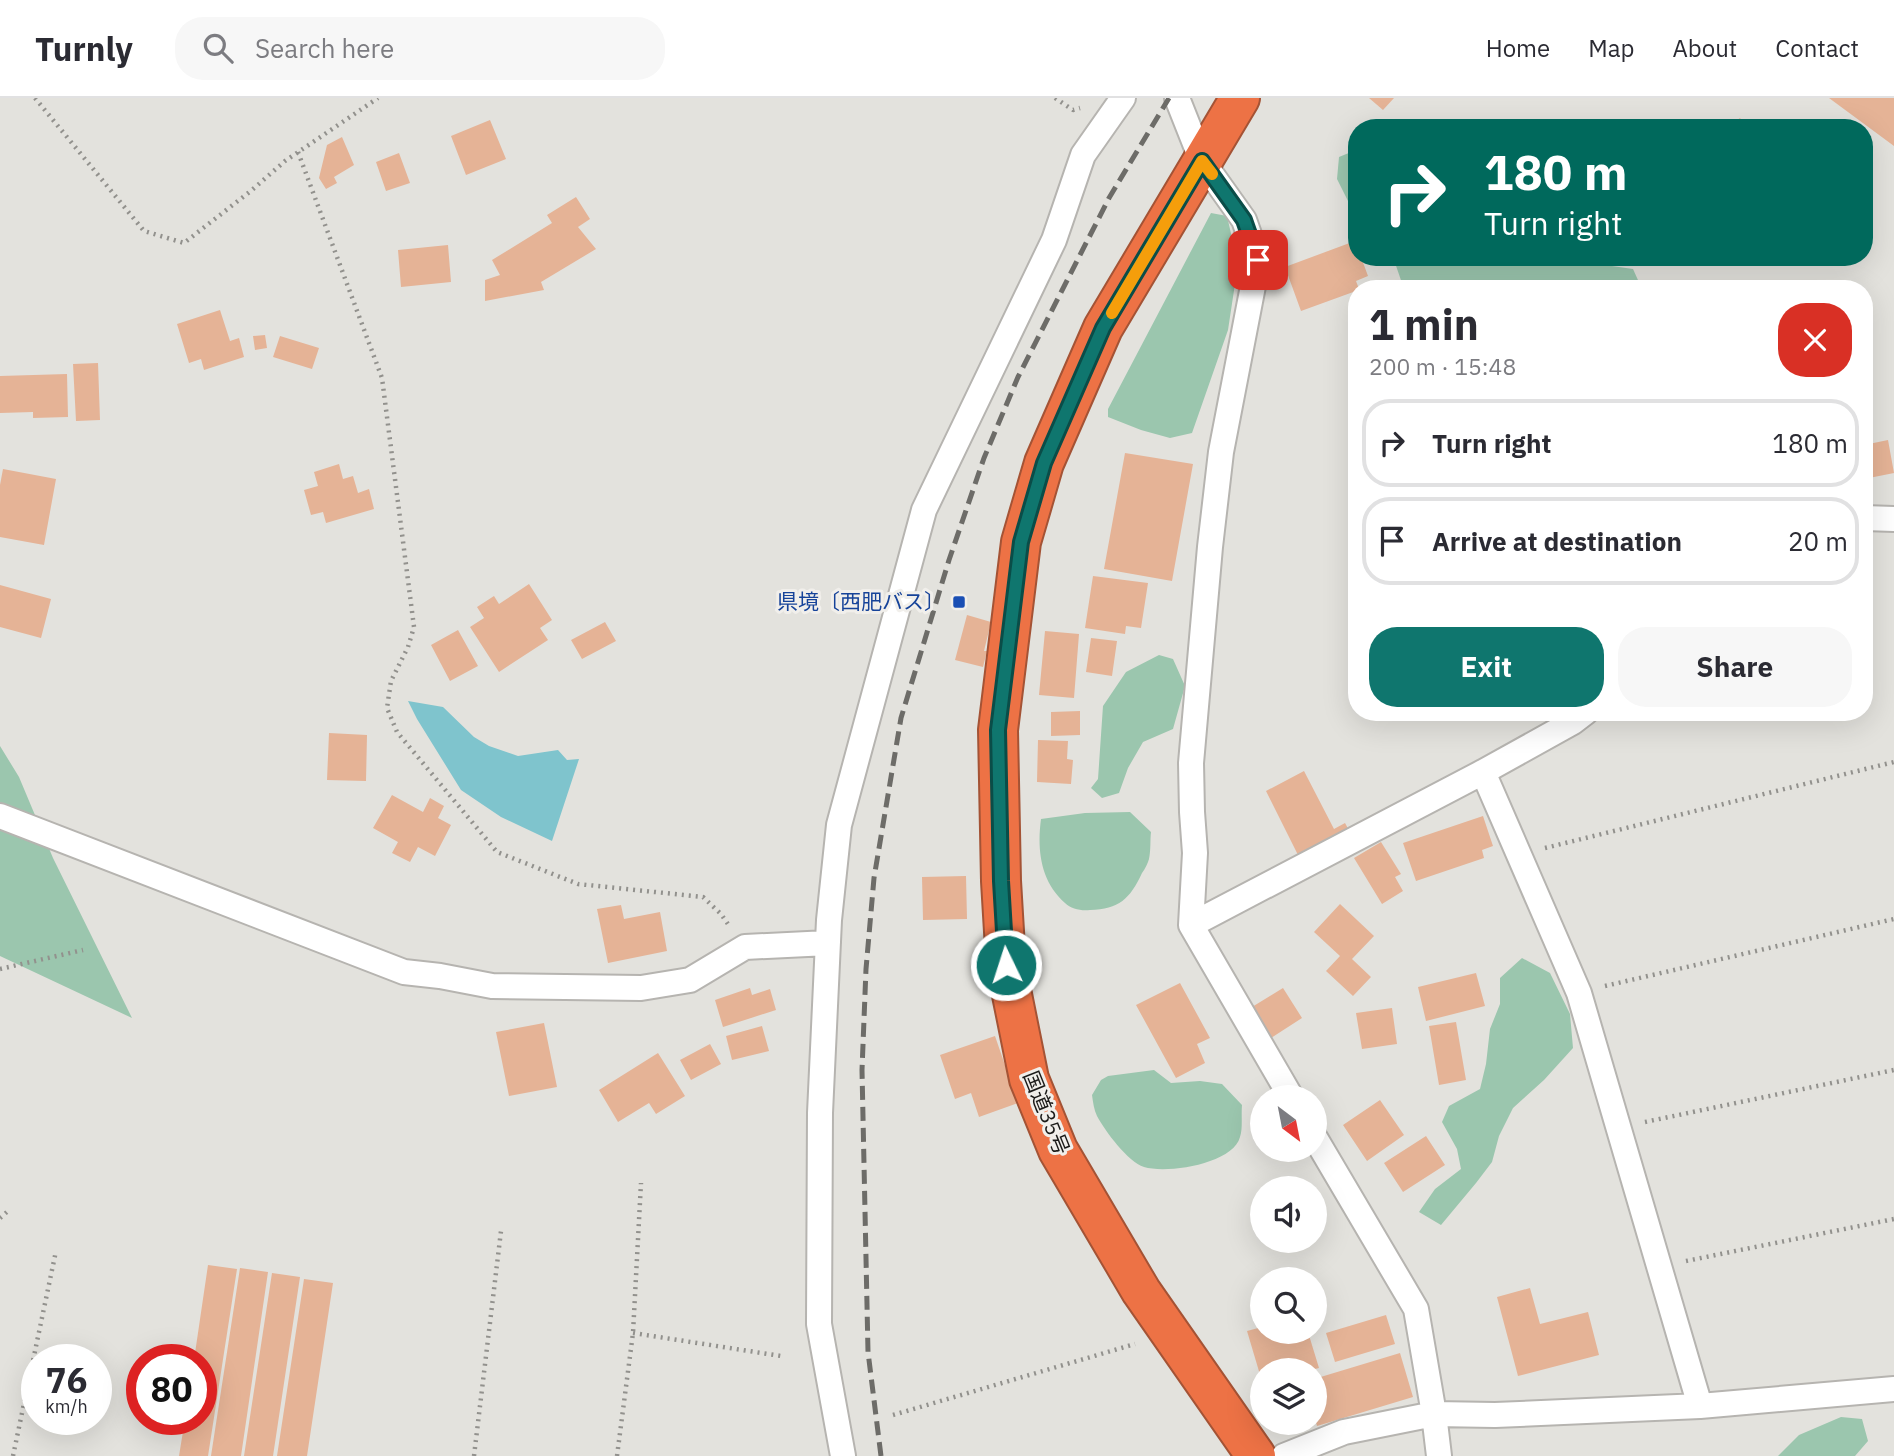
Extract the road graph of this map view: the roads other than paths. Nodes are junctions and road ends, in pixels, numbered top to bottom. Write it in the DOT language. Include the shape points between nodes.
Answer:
graph roads {
  1 [pos="1123,98"];
  2 [pos="1177,98"];
  3 [pos="1240,98"];
  4 [pos="1202,161"];
  5 [pos="1873,518"];
  6 [pos="1894,519"];
  7 [pos="1574,721"];
  8 [pos="1483,772"];
  9 [pos="0,816"];
  10 [pos="1191,925"];
  11 [pos="828,943"];
  12 [pos="1285,1085"];
  13 [pos="1327,1158"];
  14 [pos="1894,1389"];
  15 [pos="1700,1406"];
  16 [pos="1434,1414"];
  17 [pos="843,1456"];
  18 [pos="1255,1456"];
  19 [pos="1284,1456"];
  20 [pos="1439,1456"];
  1 -- 11 [label="street" via="1083,155 1054,240 924,510 839,825"];
  2 -- 4 [label="street"];
  3 -- 4 [label="highway, 国道35号"];
  4 -- 10 [label="street" via="1244,220 1258,260 1221,452 1210,547 1191,763 1195,853"];
  4 -- 18 [label="highway, 国道35号" via="1103,328 1044,463 1021,542 998,730 1001,881 1006,965 1029,1079 1058,1150 1141,1291"];
  5 -- 6 [label="street"];
  7 -- 8 [label="street"];
  8 -- 10 [label="street"];
  8 -- 15 [label="street" via="1579,993"];
  9 -- 11 [label="street" via="404,972 492,986 641,988 690,980 745,947"];
  10 -- 12 [label="street"];
  11 -- 17 [label="street" via="820,1113 819,1324"];
  13 -- 16 [label="street" via="1416,1309"];
  14 -- 15 [label="street"];
  15 -- 16 [label="street"];
  16 -- 19 [label="street" via="1344,1432"];
  16 -- 20 [label="street"];
}
